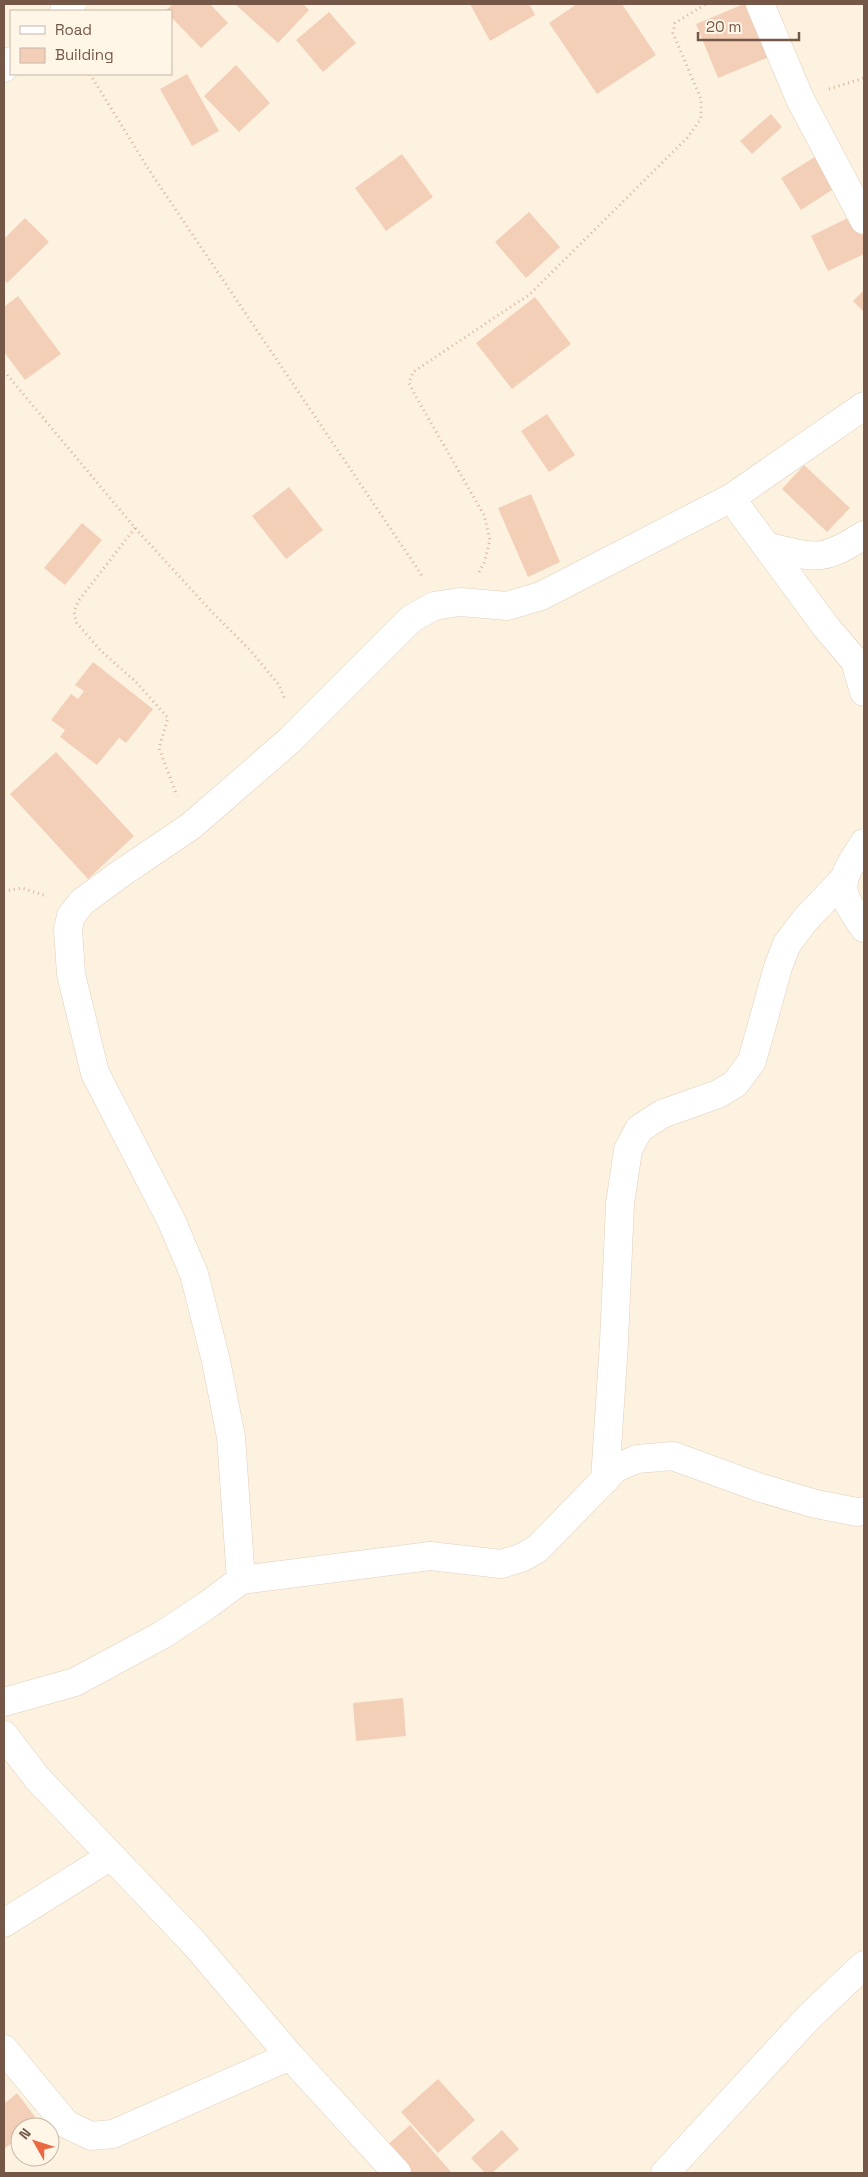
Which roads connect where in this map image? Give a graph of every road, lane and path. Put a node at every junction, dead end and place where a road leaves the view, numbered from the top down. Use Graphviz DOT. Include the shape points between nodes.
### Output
graph roads {
  1 [pos="706,4"];
  2 [pos="760,4"];
  3 [pos="91,75"];
  4 [pos="864,220"];
  5 [pos="4,371"];
  6 [pos="864,406"];
  7 [pos="731,498"];
  8 [pos="135,528"];
  9 [pos="864,535"];
  10 [pos="766,546"];
  11 [pos="447,604"];
  12 [pos="864,692"];
  13 [pos="290,740"];
  14 [pos="191,826"];
  15 [pos="864,843"];
  16 [pos="844,879"];
  17 [pos="4,891"];
  18 [pos="70,916"];
  19 [pos="864,928"];
  20 [pos="605,1480"];
  21 [pos="864,1511"];
  22 [pos="241,1580"];
  23 [pos="4,1702"];
  24 [pos="4,1735"];
  25 [pos="111,1856"];
  26 [pos="4,1923"];
  27 [pos="864,1965"];
  28 [pos="4,2049"];
  29 [pos="290,2056"];
  30 [pos="398,2173"];
  31 [pos="665,2173"];
  1 -- 11 [label="path" via="675,23 673,33 701,99 700,119 687,138 530,294 413,372 410,383 415,395 484,515 490,540 484,563"];
  2 -- 4 [label="street" via="800,99"];
  3 -- 11 [label="path" via="148,170 403,551"];
  5 -- 8 [label="path"];
  6 -- 7 [label="street"];
  7 -- 10 [label="street"];
  7 -- 11 [label="street" via="541,596 507,606"];
  8 -- 13 [label="path" via="279,685 289,709"];
  8 -- 14 [label="path" via="79,600 74,611 76,622 168,718 160,748 170,780"];
  9 -- 10 [label="street" via="839,551 821,557"];
  10 -- 12 [label="street" via="855,661"];
  11 -- 13 [label="street" via="411,619"];
  13 -- 14 [label="street"];
  14 -- 18 [label="street" via="89,896"];
  15 -- 16 [label="street"];
  16 -- 19 [label="street" via="843,892"];
  16 -- 20 [label="street" via="787,944 752,1060 735,1084 718,1094 662,1114 638,1129 628,1150 620,1204"];
  17 -- 18 [label="path" via="22,888 40,893 55,901"];
  18 -- 22 [label="street" via="71,974 96,1073 172,1222 196,1284 231,1437"];
  20 -- 21 [label="street" via="616,1468 637,1459 674,1456 816,1504"];
  20 -- 22 [label="street" via="537,1549 501,1564 430,1556"];
  22 -- 23 [label="street" via="162,1635 75,1682"];
  24 -- 25 [label="street" via="37,1778"];
  25 -- 26 [label="street"];
  25 -- 29 [label="street" via="194,1943"];
  27 -- 31 [label="street" via="809,2017"];
  28 -- 29 [label="street" via="66,2124 90,2136 113,2134"];
  29 -- 30 [label="street"];
}
